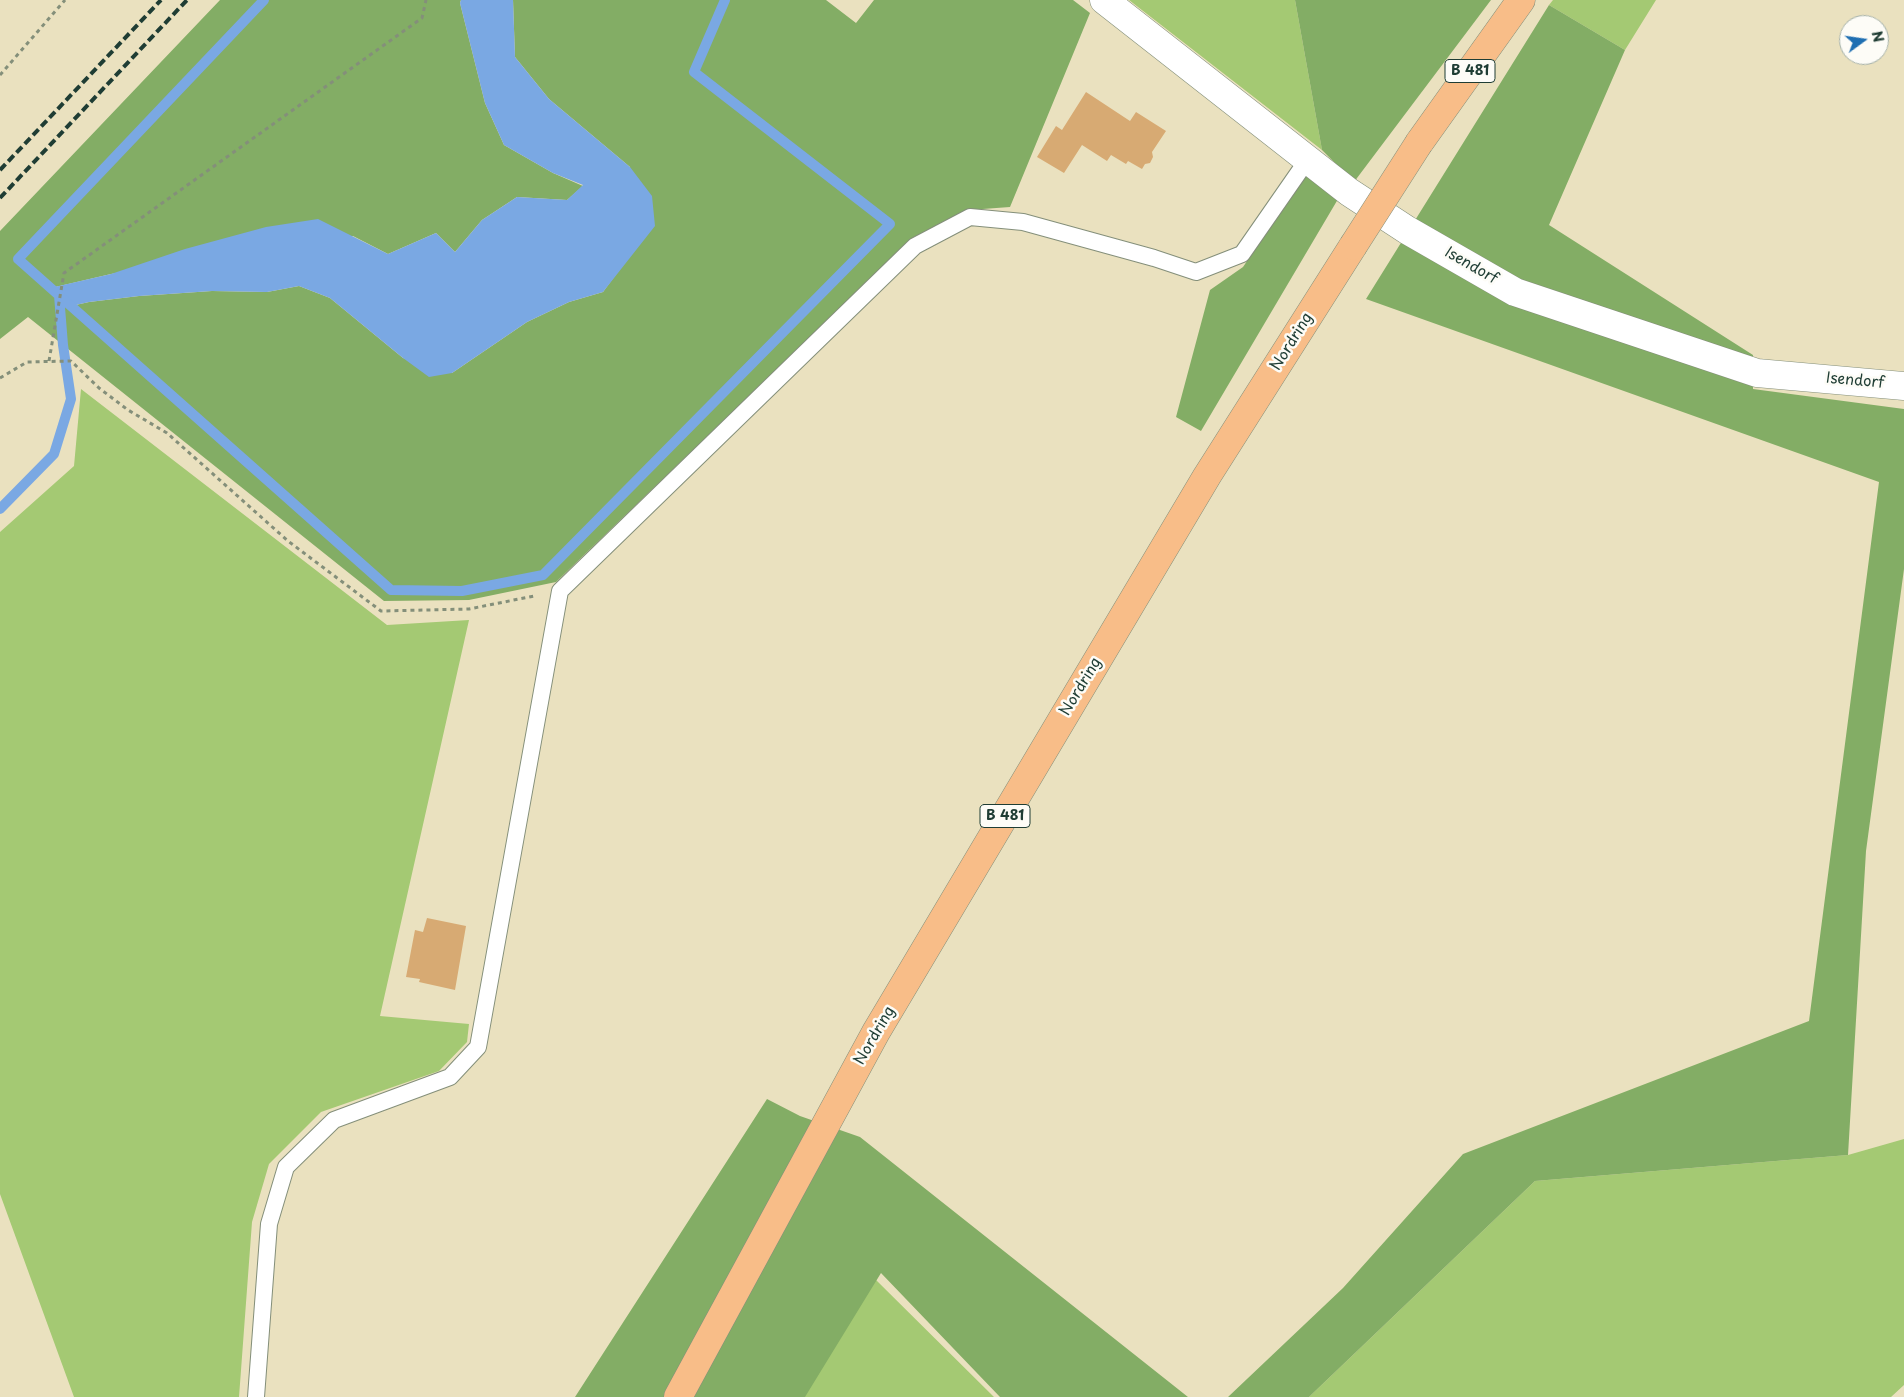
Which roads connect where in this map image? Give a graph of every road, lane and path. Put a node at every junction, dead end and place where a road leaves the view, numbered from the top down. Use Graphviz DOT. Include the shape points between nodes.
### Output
graph roads {
  1 [pos="65,0"];
  2 [pos="426,0"];
  3 [pos="1104,0"];
  4 [pos="1521,0"];
  5 [pos="0,75"];
  6 [pos="1308,159"];
  7 [pos="49,361"];
  8 [pos="0,378"];
  9 [pos="1904,386"];
  10 [pos="560,591"];
  11 [pos="256,1397"];
  12 [pos="678,1397"];
  1 -- 5 [label="path"];
  2 -- 7 [label="path" via="422,18 64,273"];
  3 -- 6 [label="street, Isendorf"];
  4 -- 12 [label="main road, Nordring / B 481, bridge" via="1420,143 1207,476 881,1024"];
  6 -- 9 [label="street, Isendorf" via="1349,192 1407,230 1515,292 1757,373"];
  6 -- 10 [label="lane" via="1242,254 1196,272 1023,222 970,217 915,246"];
  7 -- 8 [label="path" via="27,362"];
  7 -- 10 [label="path" via="71,361 99,388 167,434 288,541 381,611 470,609"];
  10 -- 11 [label="lane" via="478,1047 450,1077 334,1120 286,1167 269,1224"];
}
